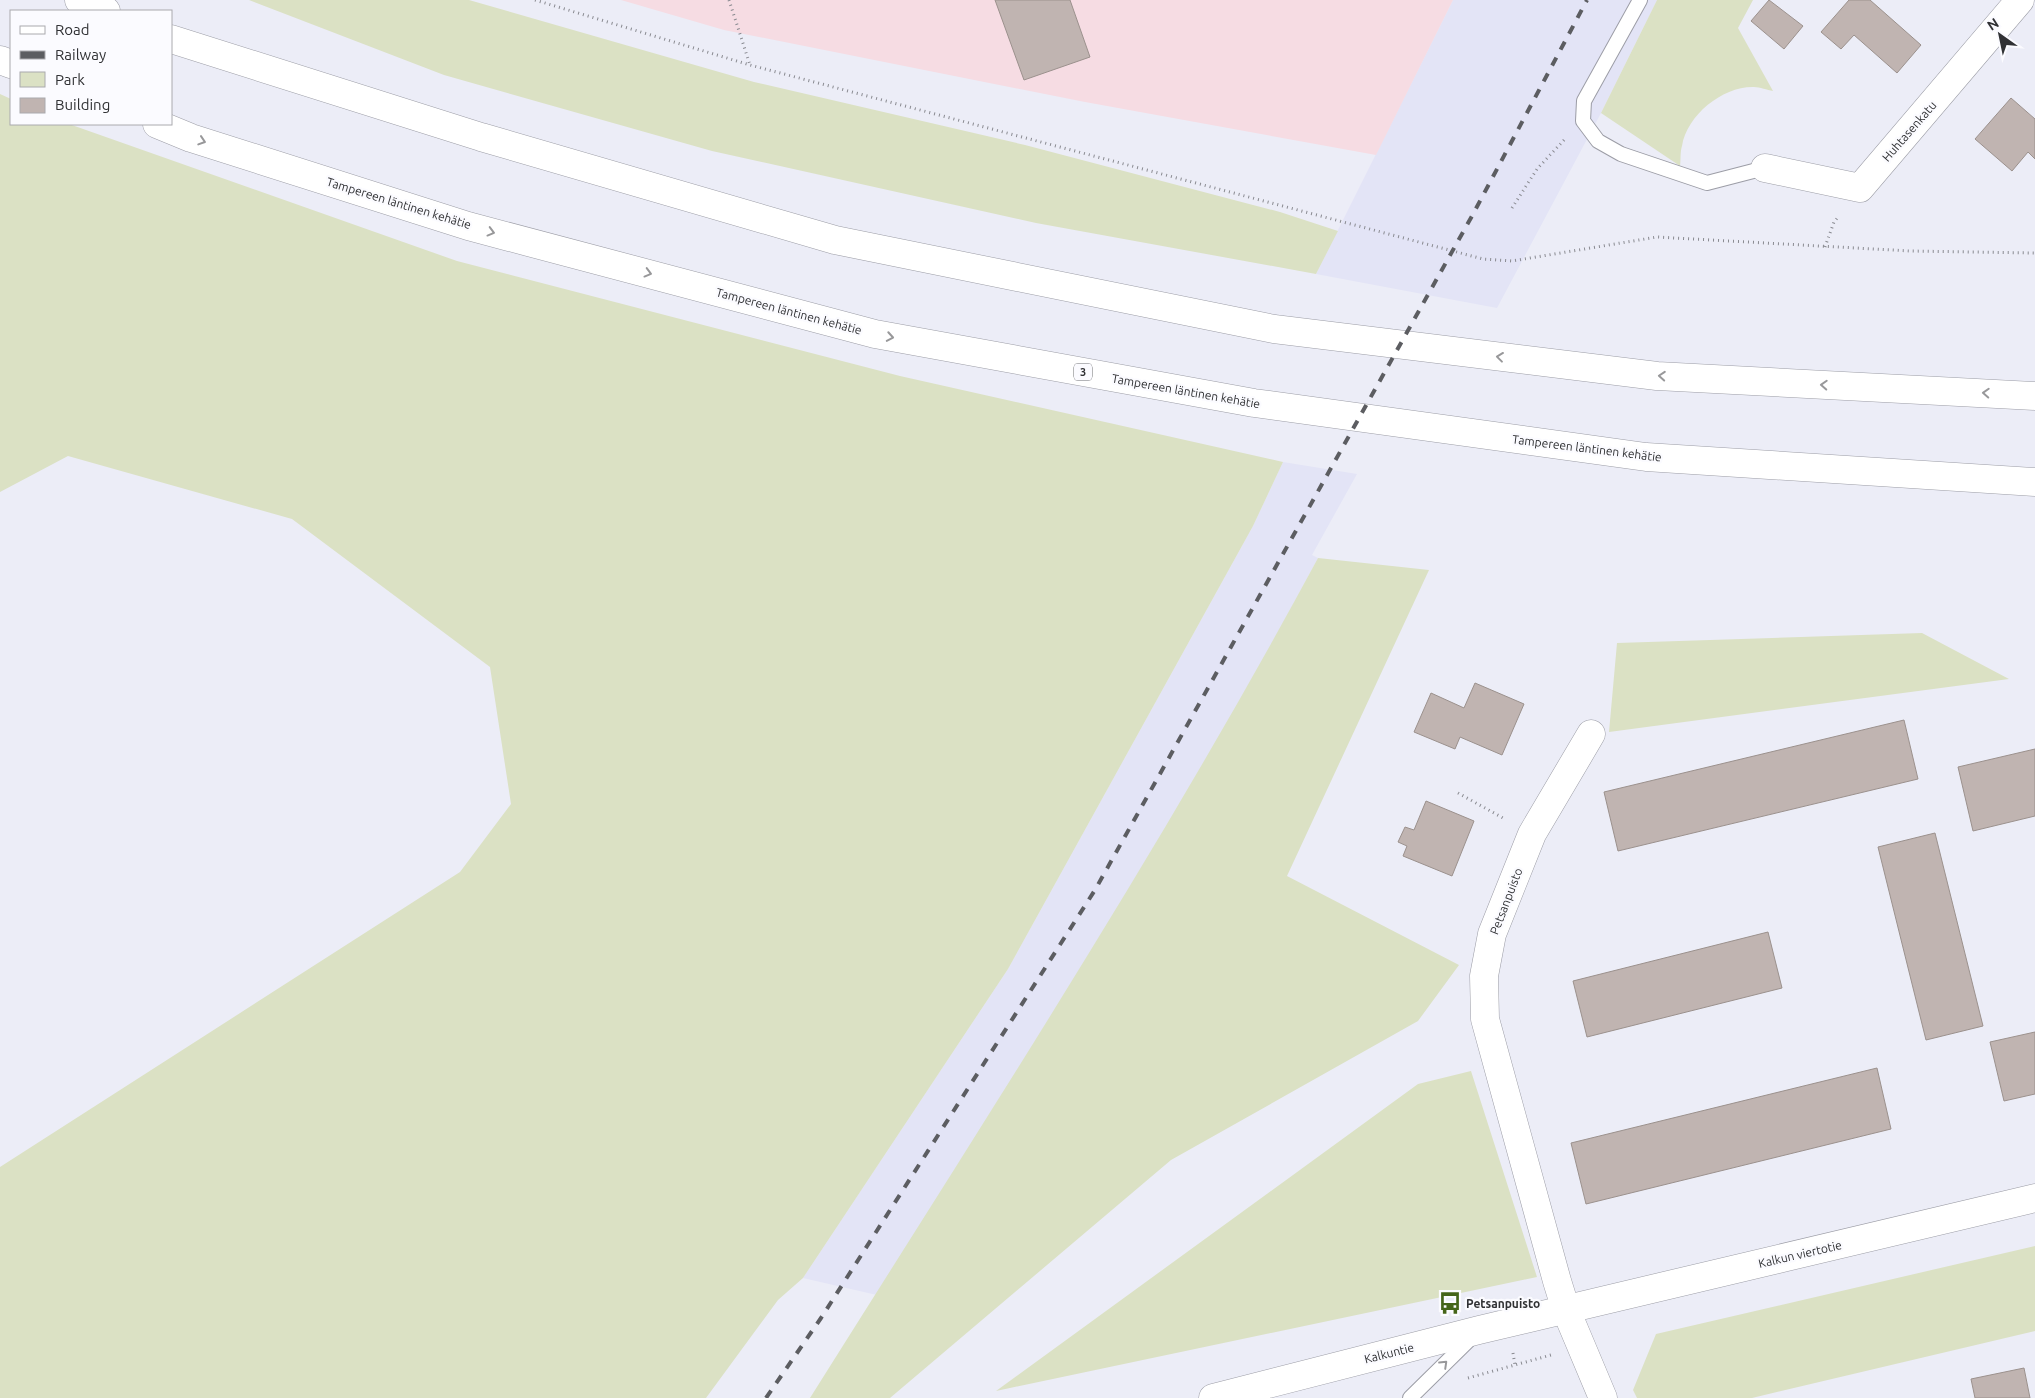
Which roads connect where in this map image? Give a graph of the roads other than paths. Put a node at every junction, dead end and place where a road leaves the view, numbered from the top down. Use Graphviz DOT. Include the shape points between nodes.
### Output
graph roads {
  1 [pos="79,0"];
  2 [pos="1640,0"];
  3 [pos="2020,0"];
  4 [pos="104,10"];
  5 [pos="172,38"];
  6 [pos="159,125"];
  7 [pos="1765,168"];
  8 [pos="2035,396"];
  9 [pos="2035,482"];
  10 [pos="1591,734"];
  11 [pos="2035,1198"];
  12 [pos="1566,1310"];
  13 [pos="1479,1330"];
  14 [pos="1213,1398"];
  15 [pos="1410,1398"];
  16 [pos="1602,1398"];
  1 -- 4 [label="main road"];
  2 -- 7 [label="lane" via="1584,101 1583,121 1598,141 1621,154 1707,183"];
  3 -- 7 [label="main road, Huhtasenkatu" via="1860,188"];
  8 -- 5 [label="main road, one-way" via="1657,376 1274,329 835,240 471,134"];
  6 -- 9 [label="main road, Tampereen läntinen kehätie / 3, one-way" via="191,138 468,226 885,336 1254,403 1646,457"];
  10 -- 12 [label="main road, Petsanpuisto" via="1532,834 1492,934 1484,976 1485,1019"];
  11 -- 12 [label="main road, Kalkun viertotie"];
  12 -- 13 [label="main road, Kalkuntie"];
  12 -- 16 [label="main road, Petsanpuisto"];
  13 -- 14 [label="main road, Kalkuntie"];
  15 -- 13 [label="lane, one-way"];
}
